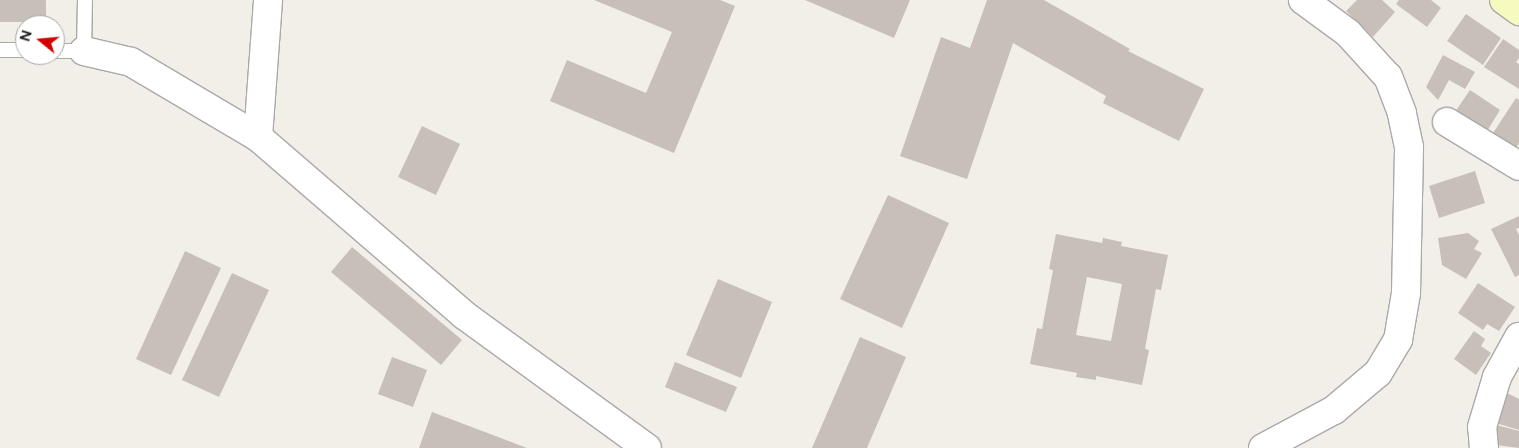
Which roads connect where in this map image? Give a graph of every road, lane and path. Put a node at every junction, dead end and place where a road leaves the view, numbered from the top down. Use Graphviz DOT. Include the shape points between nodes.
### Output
graph roads {
  1 [pos="85,0"];
  2 [pos="268,0"];
  3 [pos="1303,0"];
  4 [pos="1504,0"];
  5 [pos="1519,11"];
  6 [pos="0,50"];
  7 [pos="15,50"];
  8 [pos="65,51"];
  9 [pos="84,51"];
  10 [pos="1447,122"];
  11 [pos="258,137"];
  12 [pos="1519,166"];
  13 [pos="1519,337"];
  14 [pos="647,448"];
  15 [pos="1264,448"];
  16 [pos="1484,448"];
  1 -- 9 [label="lane"];
  2 -- 11 [label="street"];
  3 -- 15 [label="street" via="1348,33 1388,77 1402,114 1409,147 1406,293 1398,340 1378,372 1334,410"];
  4 -- 5 [label="main road"];
  6 -- 7 [label="lane"];
  8 -- 9 [label="lane"];
  9 -- 11 [label="street" via="132,62"];
  10 -- 12 [label="street"];
  11 -- 14 [label="street" via="464,315"];
  13 -- 16 [label="street" via="1494,386 1482,427"];
}
